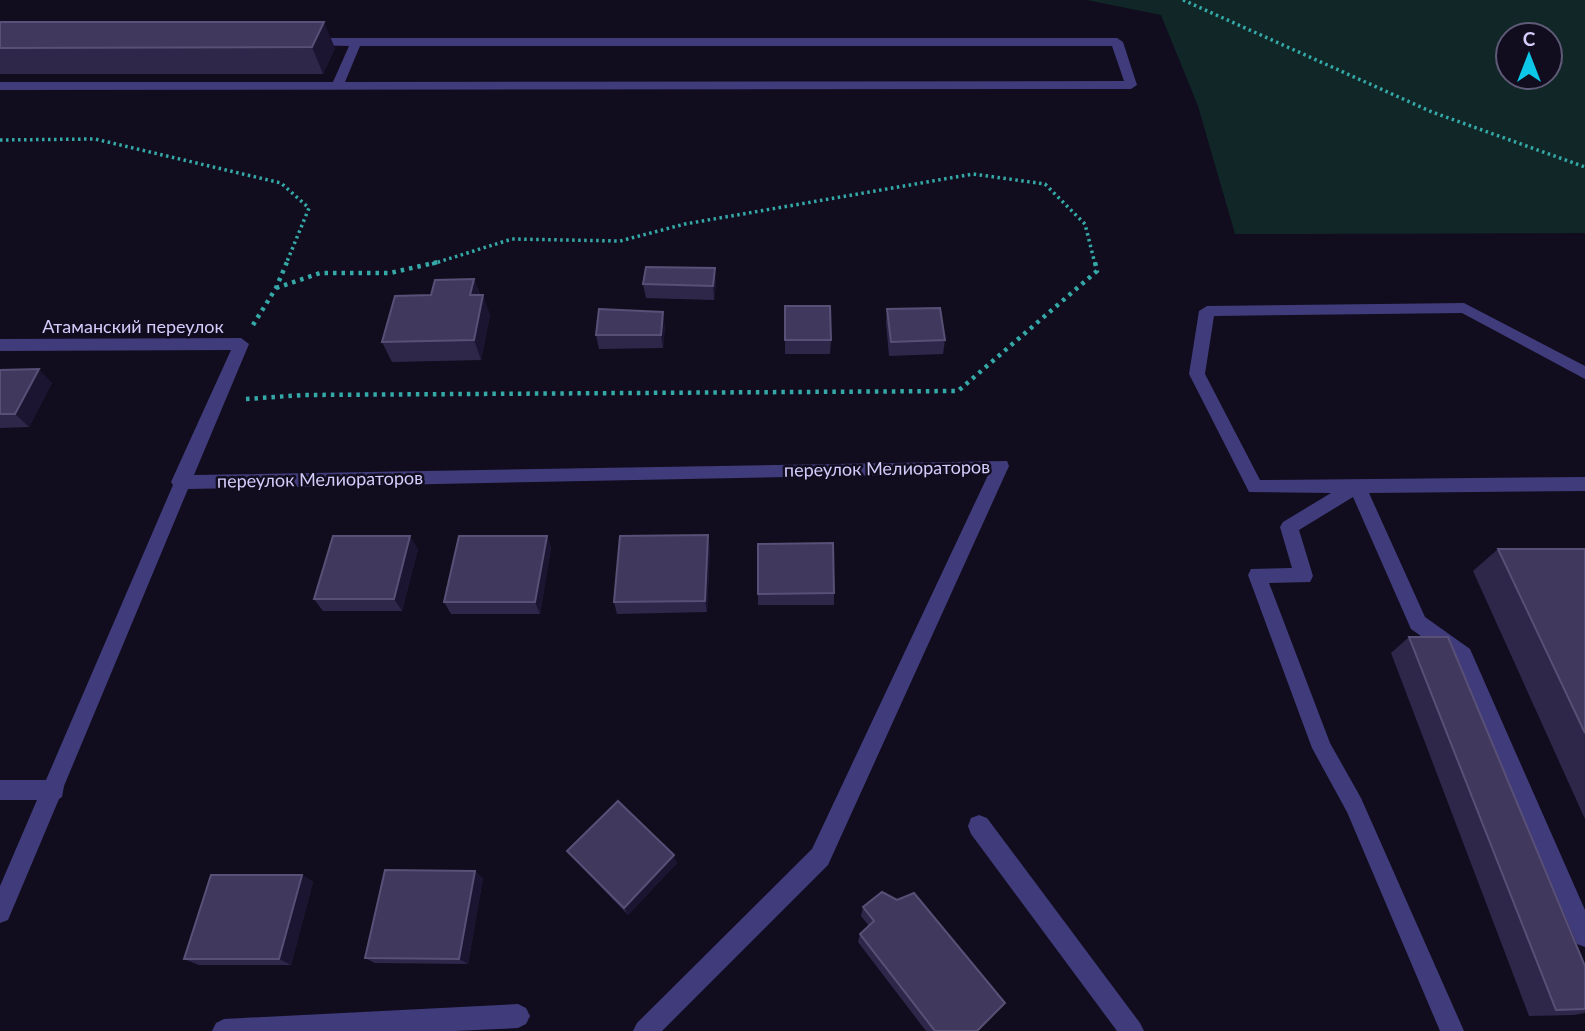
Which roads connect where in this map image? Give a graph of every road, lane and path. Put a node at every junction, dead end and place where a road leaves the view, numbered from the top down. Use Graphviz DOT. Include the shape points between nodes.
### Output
graph roads {
  1 [pos="1183,0"];
  2 [pos="288,42"];
  3 [pos="356,42"];
  4 [pos="0,86"];
  5 [pos="337,86"];
  6 [pos="0,141"];
  7 [pos="1585,167"];
  8 [pos="276,288"];
  9 [pos="241,344"];
  10 [pos="0,345"];
  11 [pos="1585,373"];
  12 [pos="215,402"];
  13 [pos="180,482"];
  14 [pos="1585,484"];
  15 [pos="1357,486"];
  16 [pos="0,790"];
  17 [pos="55,790"];
  18 [pos="979,827"];
  19 [pos="0,912"];
  20 [pos="1585,936"];
  21 [pos="518,1016"];
  22 [pos="224,1031"];
  23 [pos="645,1031"];
  24 [pos="1132,1031"];
  25 [pos="1451,1031"];
  1 -- 7 [label="path" via="1381,90 1530,151"];
  2 -- 3 [label="street"];
  3 -- 5 [label="street"];
  3 -- 5 [label="street" via="1117,41 1131,85"];
  4 -- 5 [label="street"];
  6 -- 8 [label="path" via="95,139 281,183 310,208"];
  8 -- 9 [label="path"];
  8 -- 12 [label="path" via="320,273 416,269 512,239 620,241 685,224 973,174 1045,184 1085,224 1097,271 958,391 303,395"];
  9 -- 10 [label="street, Атаманский переулок"];
  9 -- 12 [label="street, Атаманский переулок"];
  11 -- 15 [label="street" via="1464,308 1207,311 1197,374 1255,486"];
  12 -- 13 [label="street, Атаманский переулок"];
  13 -- 17 [label="street, Атаманский переулок"];
  13 -- 23 [label="street, переулок Мелиораторов" via="1000,466 820,858"];
  14 -- 15 [label="street"];
  15 -- 20 [label="street" via="1418,623 1463,655"];
  15 -- 25 [label="street" via="1290,527 1304,576 1257,575 1322,748 1354,805"];
  16 -- 17 [label="street"];
  17 -- 19 [label="street, Атаманский переулок"];
  18 -- 24 [label="street"];
  21 -- 22 [label="street"];
}
